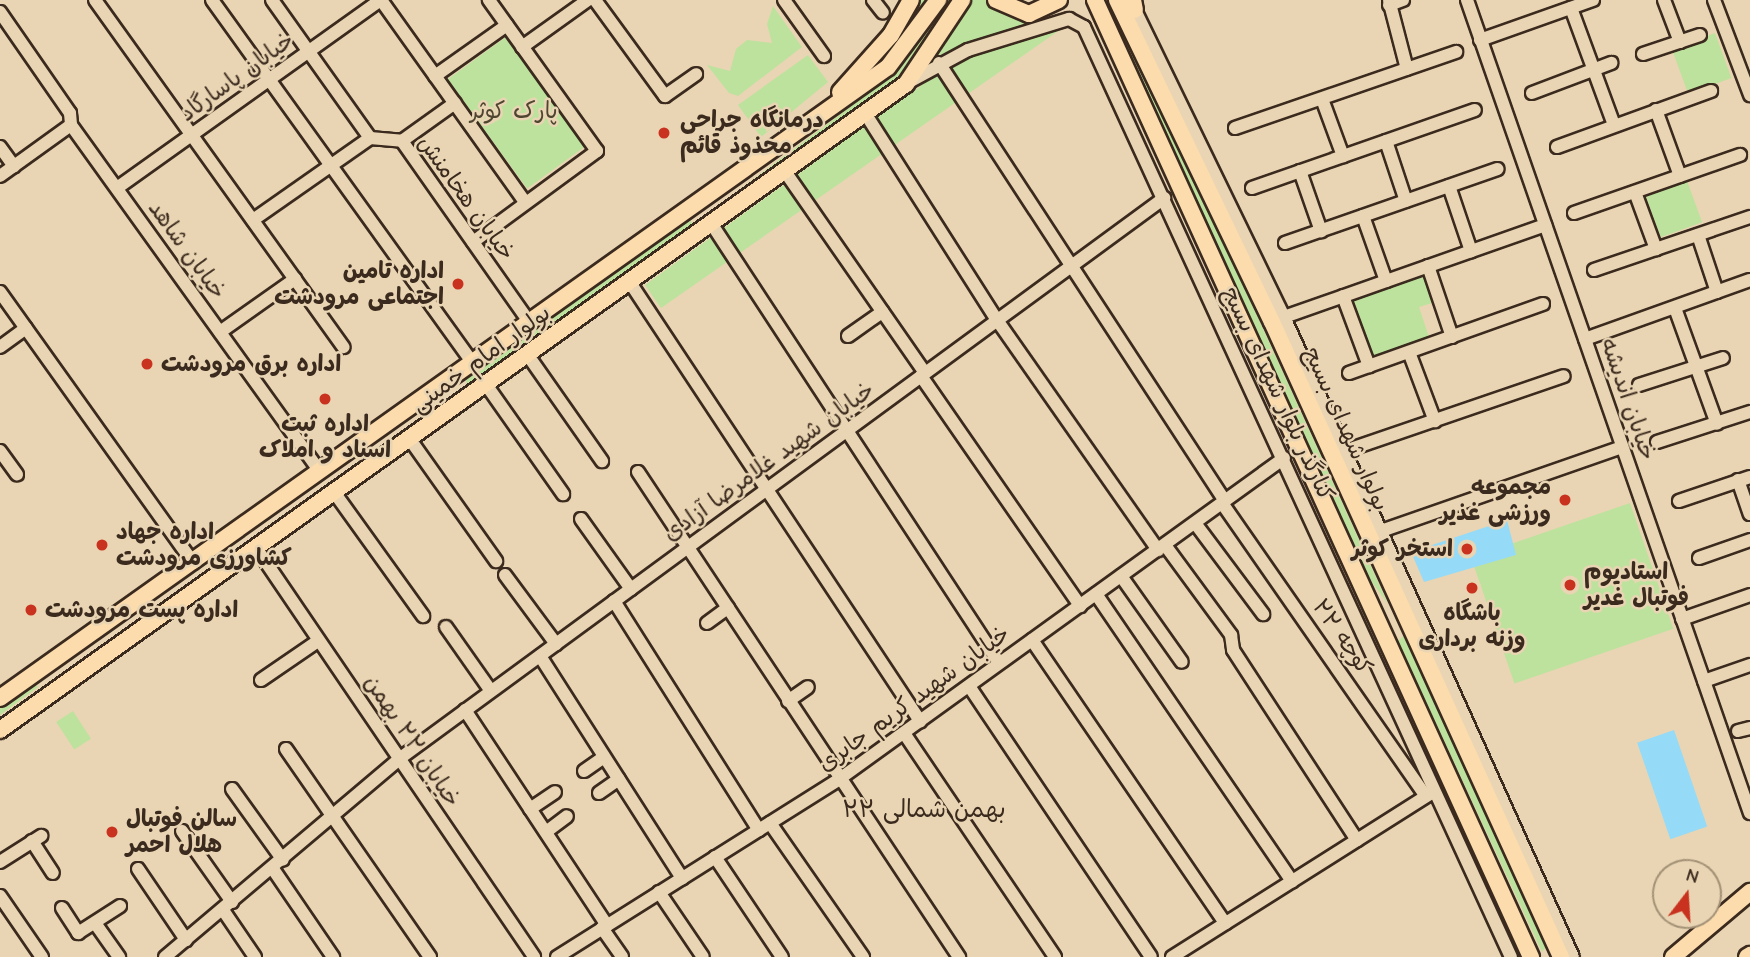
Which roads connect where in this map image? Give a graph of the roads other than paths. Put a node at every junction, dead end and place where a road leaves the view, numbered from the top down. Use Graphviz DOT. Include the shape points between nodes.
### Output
graph roads {
  1 [pos="95,0"];
  2 [pos="212,0"];
  3 [pos="272,0"];
  4 [pos="381,0"];
  5 [pos="489,0"];
  6 [pos="588,0"];
  7 [pos="595,0"];
  8 [pos="784,0"];
  9 [pos="873,0"];
  10 [pos="911,0"];
  11 [pos="938,0"];
  12 [pos="961,0"];
  13 [pos="996,0"];
  14 [pos="1059,0"];
  15 [pos="1095,0"];
  16 [pos="1117,0"];
  17 [pos="1403,0"];
  18 [pos="1466,0"];
  19 [pos="1593,0"];
  20 [pos="1664,0"];
  21 [pos="1714,0"];
  22 [pos="1389,3"];
  23 [pos="1134,5"];
  24 [pos="1571,8"];
  25 [pos="0,12"];
  26 [pos="883,13"];
  27 [pos="507,25"];
  28 [pos="1700,35"];
  29 [pos="1480,40"];
  30 [pos="1679,42"];
  31 [pos="522,47"];
  32 [pos="309,51"];
  33 [pos="1456,52"];
  34 [pos="1643,54"];
  35 [pos="824,56"];
  36 [pos="939,63"];
  37 [pos="1611,64"];
  38 [pos="1745,66"];
  39 [pos="1407,69"];
  40 [pos="1594,71"];
  41 [pos="696,74"];
  42 [pos="435,76"];
  43 [pos="269,80"];
  44 [pos="906,83"];
  45 [pos="1711,91"];
  46 [pos="1532,93"];
  47 [pos="1750,95"];
  48 [pos="1322,99"];
  49 [pos="455,103"];
  50 [pos="829,106"];
  51 [pos="1183,108"];
  52 [pos="1475,110"];
  53 [pos="1656,110"];
  54 [pos="865,113"];
  55 [pos="71,125"];
  56 [pos="1614,125"];
  57 [pos="1235,128"];
  58 [pos="1182,134"];
  59 [pos="192,135"];
  60 [pos="370,138"];
  61 [pos="402,141"];
  62 [pos="1386,141"];
  63 [pos="0,147"];
  64 [pos="1557,147"];
  65 [pos="1740,155"];
  66 [pos="1343,156"];
  67 [pos="14,166"];
  68 [pos="331,166"];
  69 [pos="1497,169"];
  70 [pos="784,170"];
  71 [pos="1300,171"];
  72 [pos="0,176"];
  73 [pos="1680,176"];
  74 [pos="1449,186"];
  75 [pos="117,188"];
  76 [pos="1252,188"];
  77 [pos="1635,192"];
  78 [pos="1164,198"];
  79 [pos="525,202"];
  80 [pos="694,202"];
  81 [pos="1401,202"];
  82 [pos="1574,213"];
  83 [pos="1363,216"];
  84 [pos="1750,217"];
  85 [pos="253,220"];
  86 [pos="711,223"];
  87 [pos="1545,225"];
  88 [pos="1321,230"];
  89 [pos="1698,235"];
  90 [pos="473,242"];
  91 [pos="1285,243"];
  92 [pos="1656,249"];
  93 [pos="1471,251"];
  94 [pos="1074,264"];
  95 [pos="1428,266"];
  96 [pos="1594,270"];
  97 [pos="295,279"];
  98 [pos="1750,280"];
  99 [pos="629,281"];
  100 [pos="1386,281"];
  101 [pos="0,292"];
  102 [pos="1717,292"];
  103 [pos="1343,296"];
  104 [pos="1543,304"];
  105 [pos="551,306"];
  106 [pos="1675,308"];
  107 [pos="882,312"];
  108 [pos="1284,317"];
  109 [pos="998,320"];
  110 [pos="529,322"];
  111 [pos="564,327"];
  112 [pos="26,328"];
  113 [pos="220,332"];
  114 [pos="848,336"];
  115 [pos="1452,337"];
  116 [pos="1585,339"];
  117 [pos="0,347"];
  118 [pos="343,347"];
  119 [pos="1409,352"];
  120 [pos="527,354"];
  121 [pos="1288,356"];
  122 [pos="1723,358"];
  123 [pos="472,362"];
  124 [pos="1369,366"];
  125 [pos="1696,367"];
  126 [pos="1349,373"];
  127 [pos="923,375"];
  128 [pos="1564,376"];
  129 [pos="1268,379"];
  130 [pos="446,381"];
  131 [pos="485,383"];
  132 [pos="1314,384"];
  133 [pos="1639,385"];
  134 [pos="460,401"];
  135 [pos="1260,406"];
  136 [pos="1745,414"];
  137 [pos="1435,421"];
  138 [pos="1717,424"];
  139 [pos="849,429"];
  140 [pos="409,438"];
  141 [pos="1657,442"];
  142 [pos="1622,447"];
  143 [pos="0,451"];
  144 [pos="1345,451"];
  145 [pos="1284,458"];
  146 [pos="602,461"];
  147 [pos="320,471"];
  148 [pos="638,472"];
  149 [pos="17,474"];
  150 [pos="1744,478"];
  151 [pos="770,487"];
  152 [pos="334,492"];
  153 [pos="563,494"];
  154 [pos="1679,500"];
  155 [pos="1224,502"];
  156 [pos="1750,514"];
  157 [pos="581,519"];
  158 [pos="1313,519"];
  159 [pos="1195,523"];
  160 [pos="1381,531"];
  161 [pos="1750,540"];
  162 [pos="1343,544"];
  163 [pos="688,547"];
  164 [pos="1161,547"];
  165 [pos="257,549"];
  166 [pos="1699,558"];
  167 [pos="496,561"];
  168 [pos="192,564"];
  169 [pos="505,575"];
  170 [pos="1121,576"];
  171 [pos="631,589"];
  172 [pos="1096,594"];
  173 [pos="1750,595"];
  174 [pos="614,601"];
  175 [pos="1080,606"];
  176 [pos="728,608"];
  177 [pos="1263,614"];
  178 [pos="422,616"];
  179 [pos="1682,619"];
  180 [pos="1408,620"];
  181 [pos="707,623"];
  182 [pos="446,627"];
  183 [pos="1383,631"];
  184 [pos="1032,640"];
  185 [pos="318,641"];
  186 [pos="556,644"];
  187 [pos="540,656"];
  188 [pos="1182,662"];
  189 [pos="999,663"];
  190 [pos="1750,665"];
  191 [pos="42,668"];
  192 [pos="261,680"];
  193 [pos="1704,681"];
  194 [pos="969,686"];
  195 [pos="808,687"];
  196 [pos="1408,687"];
  197 [pos="59,688"];
  198 [pos="491,691"];
  199 [pos="0,698"];
  200 [pos="789,701"];
  201 [pos="465,710"];
  202 [pos="1404,718"];
  203 [pos="920,722"];
  204 [pos="0,730"];
  205 [pos="904,733"];
  206 [pos="286,749"];
  207 [pos="604,757"];
  208 [pos="399,759"];
  209 [pos="584,771"];
  210 [pos="619,779"];
  211 [pos="838,779"];
  212 [pos="232,789"];
  213 [pos="555,792"];
  214 [pos="599,793"];
  215 [pos="1431,793"];
  216 [pos="1747,794"];
  217 [pos="530,809"];
  218 [pos="1750,813"];
  219 [pos="567,816"];
  220 [pos="336,817"];
  221 [pos="764,826"];
  222 [pos="182,831"];
  223 [pos="546,832"];
  224 [pos="1518,835"];
  225 [pos="1357,840"];
  226 [pos="1465,854"];
  227 [pos="715,858"];
  228 [pos="283,860"];
  229 [pos="0,862"];
  230 [pos="1518,862"];
  231 [pos="138,869"];
  232 [pos="273,869"];
  233 [pos="52,873"];
  234 [pos="682,878"];
  235 [pos="1493,879"];
  236 [pos="1292,881"];
  237 [pos="659,892"];
  238 [pos="1750,892"];
  239 [pos="0,896"];
  240 [pos="120,906"];
  241 [pos="228,906"];
  242 [pos="62,908"];
  243 [pos="95,923"];
  244 [pos="1225,923"];
  245 [pos="605,927"];
  246 [pos="186,940"];
  247 [pos="1675,956"];
  248 [pos="43,957"];
  249 [pos="119,957"];
  250 [pos="166,957"];
  251 [pos="255,957"];
  252 [pos="333,957"];
  253 [pos="430,957"];
  254 [pos="534,957"];
  255 [pos="557,957"];
  256 [pos="622,957"];
  257 [pos="703,957"];
  258 [pos="782,957"];
  259 [pos="863,957"];
  260 [pos="959,957"];
  261 [pos="1055,957"];
  262 [pos="1151,957"];
  263 [pos="1172,957"];
  264 [pos="1511,957"];
  265 [pos="1531,957"];
  266 [pos="1562,957"];
  267 [pos="1573,957"];
  1 -- 59 [label="street"];
  2 -- 43 [label="street"];
  3 -- 32 [label="street"];
  4 -- 32 [label="street, خیابان پاسارگاد"];
  4 -- 42 [label="street"];
  5 -- 27 [label="street"];
  6 -- 31 [label="street"];
  7 -- 41 [label="street" via="666,96"];
  8 -- 35 [label="street"];
  9 -- 26 [label="street"];
  10 -- 50 [label="main road" via="891,35"];
  11 -- 50 [label="main road, بولوار امام خمینی" via="888,67"];
  12 -- 44 [label="main road, بولوار امام خمینی"];
  13 -- 14 [label="main road" via="1029,15"];
  15 -- 129 [label="main road"];
  16 -- 58 [label="main road, بولوار شهدای بسیج"];
  17 -- 22 [label="street"];
  18 -- 29 [label="street, خیابان اندیشه"];
  19 -- 24 [label="street"];
  20 -- 30 [label="street"];
  21 -- 38 [label="street"];
  22 -- 39 [label="street"];
  23 -- 51 [label="street, کنارگذر بلوار شهدای بسیج"];
  24 -- 29 [label="street"];
  24 -- 40 [label="street"];
  25 -- 55 [label="street, خیابان شاهد" via="70,113"];
  27 -- 31 [label="street"];
  27 -- 42 [label="street"];
  28 -- 30 [label="street"];
  29 -- 87 [label="street, خیابان اندیشه"];
  30 -- 34 [label="street"];
  31 -- 79 [label="street" via="597,151"];
  32 -- 43 [label="street, خیابان پاسارگاد"];
  32 -- 60 [label="street"];
  33 -- 39 [label="street"];
  36 -- 44 [label="street, کنارگذر بلوار شهدای بسیج"];
  36 -- 78 [label="street, کنارگذر بلوار شهدای بسیج" via="1077,19"];
  36 -- 94 [label="street, کوچه ۲۲"];
  37 -- 40 [label="street"];
  38 -- 47 [label="street"];
  39 -- 48 [label="street"];
  40 -- 46 [label="street"];
  40 -- 56 [label="street"];
  42 -- 49 [label="street"];
  43 -- 59 [label="street, خیابان پاسارگاد"];
  43 -- 68 [label="street"];
  44 -- 54 [label="main road, بولوار امام خمینی"];
  45 -- 53 [label="street"];
  48 -- 57 [label="street"];
  48 -- 66 [label="street"];
  49 -- 61 [label="street"];
  49 -- 79 [label="street"];
  50 -- 80 [label="main road, بولوار امام خمینی"];
  51 -- 58 [label="street"];
  51 -- 108 [label="street, کنارگذر بلوار شهدای بسیج"];
  52 -- 62 [label="street"];
  53 -- 56 [label="street"];
  53 -- 73 [label="street"];
  54 -- 70 [label="main road, بولوار امام خمینی"];
  54 -- 109 [label="street"];
  55 -- 67 [label="street"];
  55 -- 75 [label="street, خیابان شاهد"];
  56 -- 64 [label="street"];
  58 -- 121 [label="main road, بولوار شهدای بسیج"];
  59 -- 75 [label="street, خیابان پاسارگاد"];
  59 -- 85 [label="street"];
  60 -- 61 [label="street, خیابان هخامنش"];
  60 -- 68 [label="street"];
  61 -- 90 [label="street, خیابان هخامنش"];
  62 -- 66 [label="street"];
  62 -- 81 [label="street"];
  63 -- 67 [label="street"];
  65 -- 73 [label="street"];
  66 -- 71 [label="street"];
  67 -- 72 [label="street"];
  68 -- 85 [label="street"];
  68 -- 123 [label="street"];
  69 -- 74 [label="street"];
  70 -- 86 [label="main road, بولوار امام خمینی"];
  70 -- 107 [label="street"];
  71 -- 76 [label="street"];
  71 -- 88 [label="street"];
  73 -- 77 [label="street"];
  74 -- 81 [label="street"];
  74 -- 93 [label="street"];
  75 -- 113 [label="street, خیابان شاهد"];
  77 -- 82 [label="street"];
  77 -- 92 [label="street"];
  78 -- 94 [label="street, خیابان شهید غلامرضا آزادی"];
  78 -- 135 [label="street, کنارگذر بلوار شهدای بسیج"];
  79 -- 90 [label="street"];
  80 -- 86 [label="main road"];
  80 -- 105 [label="main road, بولوار امام خمینی"];
  81 -- 83 [label="street"];
  83 -- 88 [label="street"];
  83 -- 100 [label="street"];
  84 -- 89 [label="street"];
  85 -- 97 [label="street"];
  86 -- 99 [label="main road, بولوار امام خمینی"];
  86 -- 139 [label="street"];
  87 -- 93 [label="street"];
  87 -- 116 [label="street, خیابان اندیشه"];
  88 -- 91 [label="street"];
  89 -- 92 [label="street"];
  89 -- 102 [label="street"];
  90 -- 110 [label="street, خیابان هخامنش"];
  92 -- 96 [label="street"];
  93 -- 95 [label="street"];
  94 -- 109 [label="street, خیابان شهید غلامرضا آزادی"];
  94 -- 155 [label="street, کوچه ۲۲"];
  95 -- 100 [label="street"];
  95 -- 115 [label="street"];
  97 -- 113 [label="street"];
  97 -- 118 [label="street"];
  98 -- 102 [label="street"];
  99 -- 111 [label="main road, بولوار امام خمینی"];
  99 -- 151 [label="street"];
  100 -- 103 [label="street"];
  101 -- 112 [label="street"];
  102 -- 106 [label="street"];
  103 -- 108 [label="street"];
  103 -- 124 [label="street"];
  104 -- 115 [label="street"];
  105 -- 110 [label="main road, بولوار امام خمینی"];
  105 -- 111 [label="main road" via="552,320"];
  106 -- 116 [label="street"];
  106 -- 125 [label="street"];
  107 -- 114 [label="street"];
  107 -- 127 [label="street"];
  108 -- 132 [label="street, کنارگذر بلوار شهدای بسیج"];
  109 -- 127 [label="street, خیابان شهید غلامرضا آزادی"];
  109 -- 164 [label="street"];
  110 -- 123 [label="main road, بولوار امام خمینی"];
  111 -- 120 [label="main road, بولوار امام خمینی"];
  112 -- 117 [label="street"];
  112 -- 168 [label="street"];
  113 -- 147 [label="street, خیابان شاهد"];
  115 -- 119 [label="street"];
  116 -- 142 [label="street, خیابان اندیشه"];
  119 -- 124 [label="street"];
  119 -- 137 [label="street"];
  120 -- 131 [label="main road, بولوار امام خمینی"];
  120 -- 146 [label="street"];
  121 -- 132 [label="street"];
  121 -- 180 [label="main road, بولوار شهدای بسیج"];
  122 -- 125 [label="street"];
  123 -- 130 [label="main road, بولوار امام خمینی"];
  124 -- 126 [label="street"];
  125 -- 133 [label="street"];
  125 -- 138 [label="street"];
  127 -- 139 [label="street, خیابان شهید غلامرضا آزادی"];
  127 -- 175 [label="street"];
  128 -- 137 [label="street"];
  129 -- 135 [label="street"];
  129 -- 162 [label="main road"];
  130 -- 134 [label="main road"];
  130 -- 147 [label="main road, بولوار امام خمینی"];
  131 -- 134 [label="main road, بولوار امام خمینی"];
  131 -- 153 [label="street"];
  132 -- 144 [label="street, کنارگذر بلوار شهدای بسیج"];
  134 -- 140 [label="main road, بولوار امام خمینی"];
  135 -- 145 [label="street, کنارگذر بلوار شهدای بسیج"];
  136 -- 138 [label="street"];
  137 -- 144 [label="street"];
  138 -- 141 [label="street"];
  139 -- 151 [label="street, خیابان شهید غلامرضا آزادی"];
  139 -- 189 [label="street"];
  140 -- 152 [label="main road, بولوار امام خمینی"];
  140 -- 167 [label="street"];
  142 -- 160 [label="street"];
  142 -- 179 [label="street, خیابان اندیشه"];
  143 -- 149 [label="street"];
  144 -- 160 [label="street, کنارگذر بلوار شهدای بسیج"];
  145 -- 155 [label="street, خیابان شهید کریم جابری"];
  145 -- 158 [label="street, کنارگذر بلوار شهدای بسیج"];
  147 -- 168 [label="main road, بولوار امام خمینی"];
  148 -- 163 [label="street"];
  150 -- 154 [label="street"];
  150 -- 156 [label="street"];
  151 -- 163 [label="street, خیابان شهید غلامرضا آزادی"];
  151 -- 203 [label="street"];
  152 -- 165 [label="main road, بولوار امام خمینی"];
  152 -- 178 [label="street"];
  155 -- 159 [label="street, خیابان شهید کریم جابری"];
  155 -- 215 [label="street, کوچه ۲۲"];
  157 -- 171 [label="street"];
  158 -- 162 [label="street"];
  158 -- 202 [label="street, کنارگذر بلوار شهدای بسیج"];
  159 -- 164 [label="street, خیابان شهید کریم جابری"];
  159 -- 177 [label="street"];
  160 -- 224 [label="street, کنارگذر بلوار شهدای بسیج"];
  161 -- 166 [label="street"];
  162 -- 183 [label="main road"];
  163 -- 171 [label="street, خیابان شهید غلامرضا آزادی"];
  163 -- 176 [label="street"];
  164 -- 170 [label="street, خیابان شهید کریم جابری"];
  164 -- 225 [label="street" via="1231,635 1233,650"];
  165 -- 185 [label="street, خیابان ۲۲ بهمن"];
  165 -- 197 [label="main road, بولوار امام خمینی"];
  168 -- 191 [label="main road, بولوار امام خمینی"];
  169 -- 186 [label="street"];
  170 -- 172 [label="street, خیابان شهید کریم جابری"];
  170 -- 188 [label="street"];
  171 -- 174 [label="street, خیابان شهید غلامرضا آزادی"];
  172 -- 175 [label="street, خیابان شهید کریم جابری"];
  172 -- 236 [label="street"];
  173 -- 179 [label="street"];
  174 -- 186 [label="street, خیابان شهید غلامرضا آزادی"];
  174 -- 221 [label="street"];
  175 -- 184 [label="street, خیابان شهید کریم جابری"];
  176 -- 181 [label="street"];
  176 -- 200 [label="street"];
  179 -- 193 [label="street, خیابان اندیشه"];
  180 -- 183 [label="main road"];
  180 -- 230 [label="main road, بولوار شهدای بسیج"];
  182 -- 198 [label="street"];
  183 -- 196 [label="main road"];
  184 -- 189 [label="street, خیابان شهید کریم جابری"];
  184 -- 244 [label="street"];
  185 -- 192 [label="street"];
  185 -- 208 [label="street, خیابان ۲۲ بهمن"];
  186 -- 187 [label="street, خیابان شهید غلامرضا آزادی"];
  187 -- 198 [label="street, خیابان شهید غلامرضا آزادی"];
  187 -- 207 [label="street"];
  189 -- 194 [label="street, خیابان شهید کریم جابری"];
  190 -- 193 [label="street"];
  191 -- 197 [label="main road"];
  191 -- 199 [label="main road, بولوار امام خمینی"];
  193 -- 216 [label="street, خیابان اندیشه"];
  194 -- 203 [label="street, خیابان شهید کریم جابری"];
  194 -- 262 [label="street"];
  195 -- 200 [label="street"];
  196 -- 202 [label="street"];
  196 -- 235 [label="main road"];
  197 -- 204 [label="main road, بولوار امام خمینی"];
  198 -- 201 [label="street, خیابان شهید غلامرضا آزادی"];
  200 -- 211 [label="street"];
  201 -- 208 [label="street, خیابان شهید غلامرضا آزادی"];
  201 -- 217 [label="street"];
  202 -- 215 [label="street, کنارگذر بلوار شهدای بسیج"];
  203 -- 205 [label="street, خیابان شهید کریم جابری"];
  205 -- 211 [label="street, خیابان شهید کریم جابری"];
  205 -- 261 [label="street"];
  206 -- 220 [label="street"];
  207 -- 209 [label="street"];
  207 -- 210 [label="street"];
  208 -- 220 [label="street, خیابان شهید غلامرضا آزادی"];
  208 -- 254 [label="street, خیابان ۲۲ بهمن"];
  210 -- 214 [label="street"];
  210 -- 234 [label="street"];
  211 -- 221 [label="street, خیابان شهید کریم جابری"];
  211 -- 260 [label="street"];
  212 -- 228 [label="street"];
  213 -- 217 [label="street"];
  215 -- 225 [label="street"];
  215 -- 226 [label="street, کنارگذر بلوار شهدای بسیج"];
  216 -- 218 [label="street, خیابان اندیشه"];
  217 -- 223 [label="street"];
  219 -- 223 [label="street"];
  220 -- 228 [label="street, خیابان شهید غلامرضا آزادی"];
  220 -- 253 [label="street"];
  221 -- 227 [label="street, خیابان شهید کریم جابری"];
  221 -- 259 [label="street"];
  222 -- 241 [label="street"];
  223 -- 245 [label="street"];
  224 -- 230 [label="street"];
  224 -- 267 [label="street, کنارگذر بلوار شهدای بسیج"];
  225 -- 236 [label="street"];
  226 -- 235 [label="street"];
  226 -- 264 [label="street, کنارگذر بلوار شهدای بسیج"];
  227 -- 234 [label="street, خیابان شهید کریم جابری"];
  227 -- 258 [label="street"];
  228 -- 232 [label="street, خیابان شهید غلامرضا آزادی"];
  229 -- 233 [label="street" via="37,839"];
  230 -- 266 [label="main road, بولوار شهدای بسیج"];
  231 -- 246 [label="street"];
  232 -- 241 [label="street, خیابان شهید غلامرضا آزادی"];
  232 -- 252 [label="street"];
  234 -- 237 [label="street, خیابان شهید کریم جابری"];
  235 -- 265 [label="main road"];
  236 -- 244 [label="street"];
  237 -- 245 [label="street, خیابان شهید کریم جابری"];
  237 -- 257 [label="street"];
  238 -- 247 [label="main road"];
  239 -- 248 [label="street"];
  240 -- 243 [label="street"];
  241 -- 246 [label="street, خیابان شهید غلامرضا آزادی"];
  241 -- 251 [label="street"];
  242 -- 243 [label="street" via="78,933"];
  243 -- 249 [label="street"];
  244 -- 263 [label="street"];
  245 -- 255 [label="street, خیابان شهید کریم جابری"];
  245 -- 256 [label="street"];
  246 -- 250 [label="street, خیابان شهید غلامرضا آزادی"];
}
